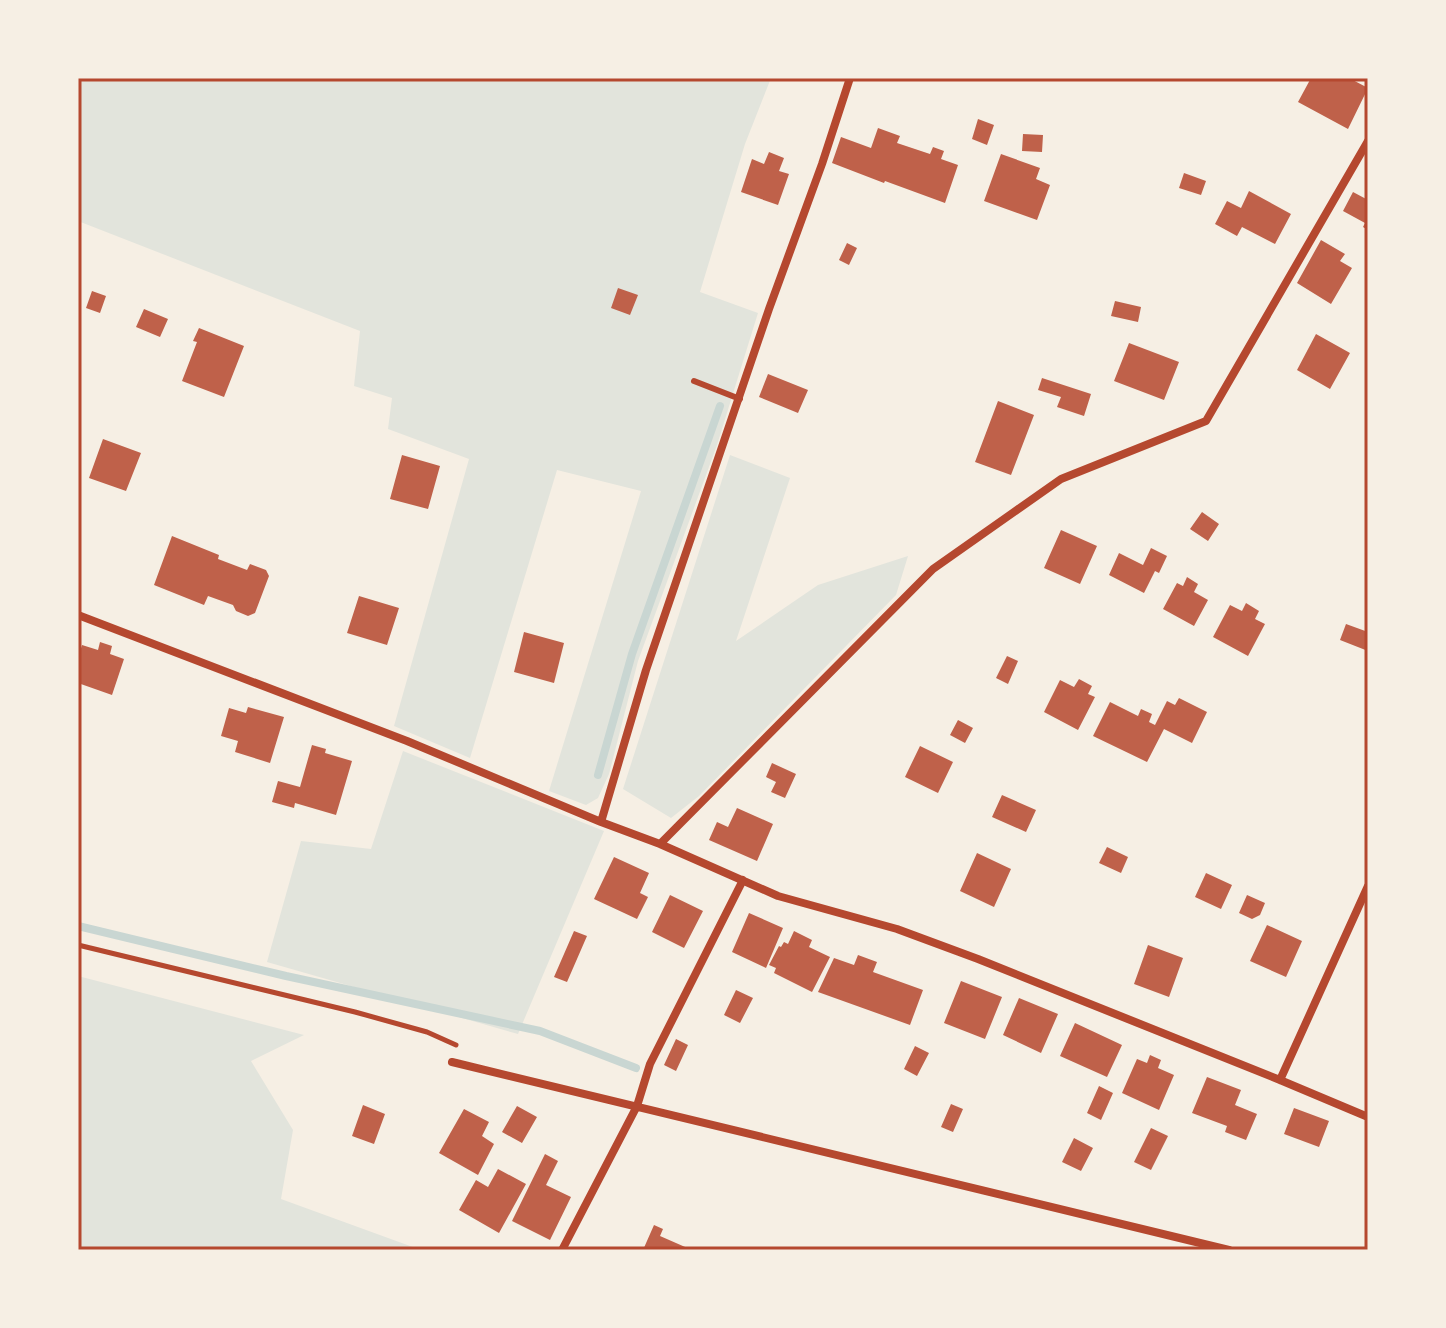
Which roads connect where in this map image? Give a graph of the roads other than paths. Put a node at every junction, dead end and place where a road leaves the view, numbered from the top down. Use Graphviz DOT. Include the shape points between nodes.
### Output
graph roads {
  1 [pos="850,78"];
  2 [pos="1368,141"];
  3 [pos="694,381"];
  4 [pos="740,399"];
  5 [pos="78,615"];
  6 [pos="601,822"];
  7 [pos="660,844"];
  8 [pos="743,880"];
  9 [pos="1368,886"];
  10 [pos="452,1062"];
  11 [pos="1280,1080"];
  12 [pos="637,1106"];
  13 [pos="1368,1117"];
  14 [pos="562,1250"];
  15 [pos="1229,1250"];
  1 -- 4 [label="street"];
  2 -- 7 [label="street" via="1206,421 1061,479 933,569"];
  3 -- 4 [label="lane"];
  4 -- 6 [label="street" via="646,670"];
  5 -- 6 [label="street"];
  6 -- 7 [label="street"];
  7 -- 8 [label="street"];
  8 -- 11 [label="street" via="778,896 951,949"];
  8 -- 12 [label="street" via="650,1064"];
  9 -- 11 [label="street"];
  10 -- 12 [label="street"];
  11 -- 13 [label="street"];
  12 -- 14 [label="street"];
  12 -- 15 [label="street"];
}
